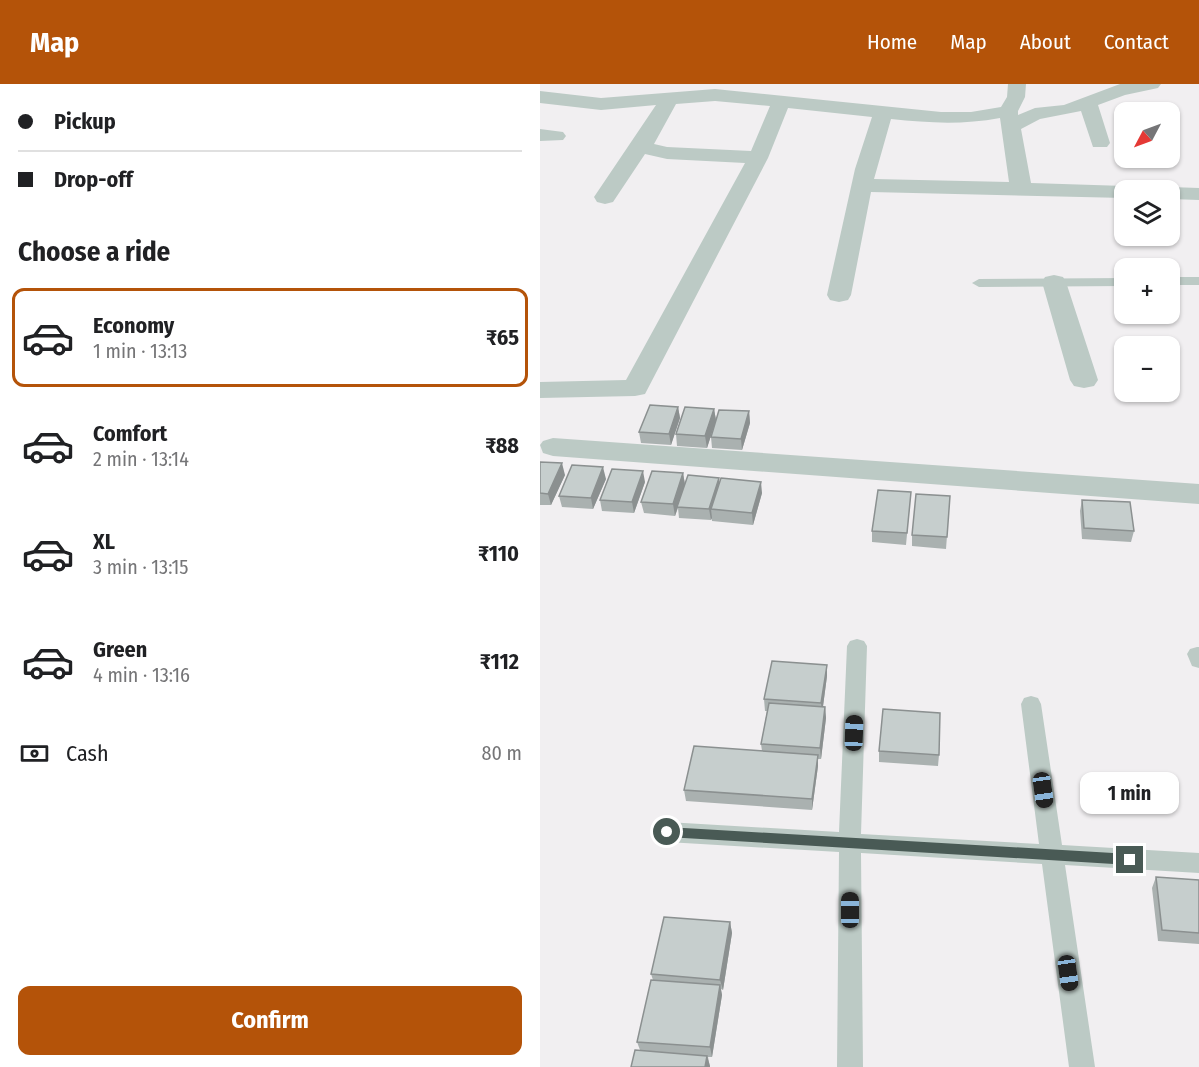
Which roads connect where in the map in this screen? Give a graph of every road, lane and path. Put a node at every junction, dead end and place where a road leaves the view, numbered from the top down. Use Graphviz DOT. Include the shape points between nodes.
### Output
graph roads {
  1 [pos="623,84"];
  2 [pos="826,84"];
  3 [pos="1017,84"];
  4 [pos="1152,84"];
  5 [pos="540,97"];
  6 [pos="670,98"];
  7 [pos="1088,102"];
  8 [pos="781,103"];
  9 [pos="609,104"];
  10 [pos="817,108"];
  11 [pos="883,114"];
  12 [pos="1009,119"];
  13 [pos="646,137"];
  14 [pos="1100,143"];
  15 [pos="758,158"];
  16 [pos="862,185"];
  17 [pos="1021,189"];
  18 [pos="1114,192"];
  19 [pos="1180,193"];
  20 [pos="1199,194"];
  21 [pos="605,197"];
  22 [pos="1180,281"];
  23 [pos="1199,281"];
  24 [pos="1054,282"];
  25 [pos="1114,282"];
  26 [pos="979,283"];
  27 [pos="839,295"];
  28 [pos="1084,380"];
  29 [pos="540,390"];
  30 [pos="553,447"];
  31 [pos="1199,494"];
  32 [pos="857,646"];
  33 [pos="1031,704"];
  34 [pos="667,832"];
  35 [pos="850,842"];
  36 [pos="1051,855"];
  37 [pos="1199,863"];
  38 [pos="850,1067"];
  39 [pos="1082,1067"];
  1 -- 9 [label="street"];
  2 -- 10 [label="street"];
  3 -- 12 [label="street"];
  4 -- 7 [label="street" via="1125,97"];
  5 -- 9 [label="street"];
  6 -- 8 [label="street" via="715,95"];
  6 -- 9 [label="street"];
  6 -- 13 [label="street"];
  7 -- 12 [label="street" via="1067,110"];
  7 -- 14 [label="street"];
  8 -- 10 [label="street"];
  8 -- 15 [label="street"];
  10 -- 11 [label="street"];
  11 -- 12 [label="street"];
  11 -- 16 [label="street"];
  12 -- 17 [label="street"];
  13 -- 15 [label="street" via="646,148 654,151"];
  13 -- 21 [label="street"];
  15 -- 29 [label="street" via="635,388"];
  16 -- 17 [label="street"];
  16 -- 27 [label="street"];
  17 -- 18 [label="street"];
  19 -- 20 [label="street"];
  22 -- 23 [label="lane"];
  24 -- 25 [label="lane"];
  24 -- 26 [label="lane"];
  24 -- 28 [label="street"];
  30 -- 31 [label="street"];
  32 -- 35 [label="lane"];
  33 -- 36 [label="lane"];
  34 -- 35 [label="lane"];
  35 -- 36 [label="lane"];
  35 -- 38 [label="lane"];
  36 -- 37 [label="lane"];
  36 -- 39 [label="lane"];
}
